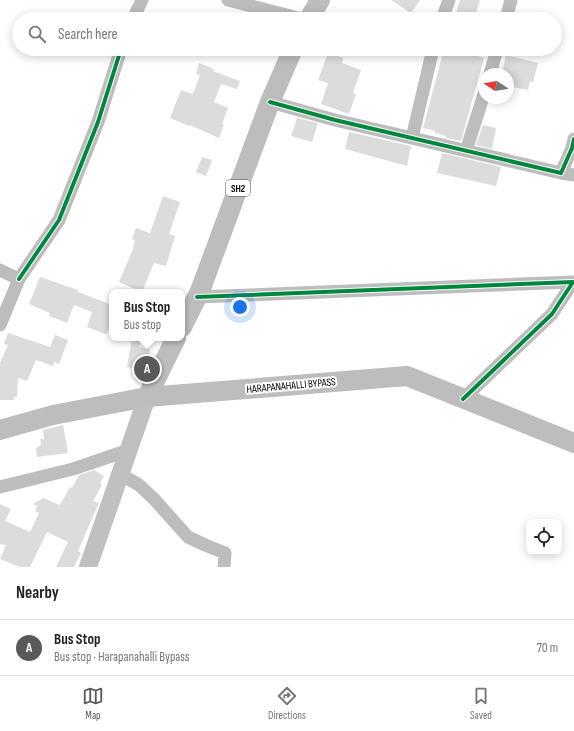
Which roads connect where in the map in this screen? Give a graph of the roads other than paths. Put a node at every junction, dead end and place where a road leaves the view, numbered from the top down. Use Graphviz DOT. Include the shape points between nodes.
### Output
graph roads {
  1 [pos="142,0"];
  2 [pos="228,0"];
  3 [pos="320,0"];
  4 [pos="449,0"];
  5 [pos="511,0"];
  6 [pos="136,12"];
  7 [pos="275,12"];
  8 [pos="313,12"];
  9 [pos="445,12"];
  10 [pos="508,12"];
  11 [pos="119,56"];
  12 [pos="290,56"];
  13 [pos="431,56"];
  14 [pos="495,56"];
  15 [pos="492,68"];
  16 [pos="270,102"];
  17 [pos="481,104"];
  18 [pos="412,138"];
  19 [pos="574,139"];
  20 [pos="466,151"];
  21 [pos="561,173"];
  22 [pos="574,175"];
  23 [pos="0,270"];
  24 [pos="19,278"];
  25 [pos="574,281"];
  26 [pos="196,297"];
  27 [pos="185,320"];
  28 [pos="0,325"];
  29 [pos="175,341"];
  30 [pos="148,397"];
  31 [pos="463,399"];
  32 [pos="0,430"];
  33 [pos="574,443"];
  34 [pos="129,450"];
  35 [pos="120,474"];
  36 [pos="0,486"];
  37 [pos="88,567"];
  38 [pos="224,567"];
  1 -- 6 [label="street"];
  2 -- 7 [label="street"];
  3 -- 8 [label="main road"];
  4 -- 9 [label="street"];
  5 -- 10 [label="street"];
  11 -- 24 [label="street" via="98,122 58,220"];
  12 -- 16 [label="main road, SH2"];
  13 -- 18 [label="street"];
  14 -- 15 [label="street"];
  16 -- 18 [label="street"];
  16 -- 26 [label="main road, SH2"];
  17 -- 20 [label="street"];
  18 -- 20 [label="street"];
  19 -- 21 [label="street"];
  20 -- 21 [label="street"];
  21 -- 22 [label="street"];
  23 -- 24 [label="street"];
  24 -- 28 [label="street"];
  25 -- 26 [label="street"];
  25 -- 31 [label="street" via="552,314"];
  26 -- 27 [label="main road, SH2"];
  29 -- 30 [label="main road"];
  30 -- 31 [label="main road, HARAPANAHALLI BYPASS" via="407,376"];
  30 -- 32 [label="main road, HARAPANAHALLI BYPASS" via="53,415"];
  30 -- 34 [label="main road"];
  31 -- 33 [label="main road, HARAPANAHALLI BYPASS"];
  34 -- 35 [label="main road"];
  34 -- 36 [label="street" via="73,469"];
  35 -- 37 [label="main road"];
  35 -- 38 [label="street" via="139,485 188,537 225,553"];
}
